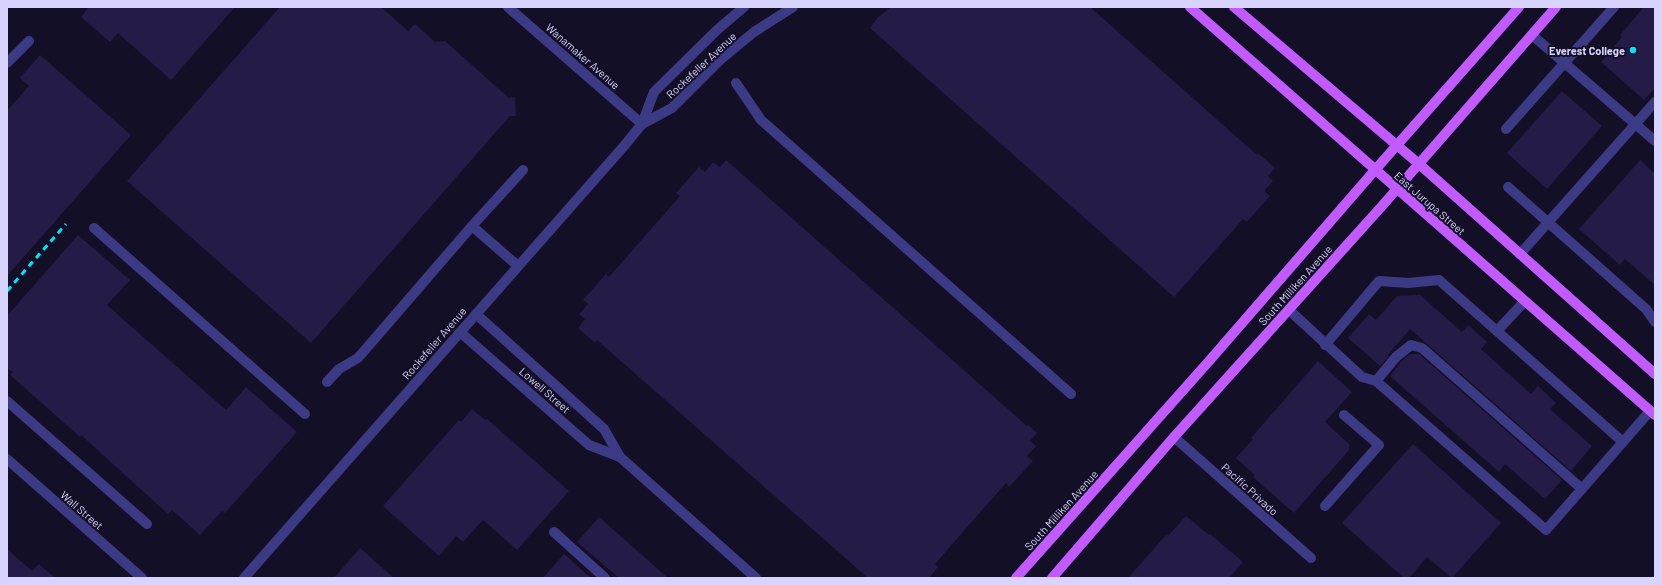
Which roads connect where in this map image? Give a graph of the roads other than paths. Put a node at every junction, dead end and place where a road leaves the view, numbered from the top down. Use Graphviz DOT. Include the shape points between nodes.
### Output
graph roads {
  1 [pos="508,7"];
  2 [pos="744,7"];
  3 [pos="793,7"];
  4 [pos="1190,7"];
  5 [pos="1234,7"];
  6 [pos="1519,7"];
  7 [pos="1556,7"];
  8 [pos="1614,7"];
  9 [pos="1532,35"];
  10 [pos="29,42"];
  11 [pos="7,63"];
  12 [pos="1565,63"];
  13 [pos="736,83"];
  14 [pos="1655,102"];
  15 [pos="642,124"];
  16 [pos="1636,124"];
  17 [pos="1506,129"];
  18 [pos="1655,141"];
  19 [pos="1396,145"];
  20 [pos="1419,164"];
  21 [pos="522,170"];
  22 [pos="1375,170"];
  23 [pos="1508,186"];
  24 [pos="1397,190"];
  25 [pos="1549,222"];
  26 [pos="472,226"];
  27 [pos="94,228"];
  28 [pos="1520,254"];
  29 [pos="518,266"];
  30 [pos="1524,302"];
  31 [pos="1289,310"];
  32 [pos="476,314"];
  33 [pos="1655,322"];
  34 [pos="1497,331"];
  35 [pos="460,332"];
  36 [pos="1325,345"];
  37 [pos="1655,374"];
  38 [pos="1376,381"];
  39 [pos="327,382"];
  40 [pos="1071,394"];
  41 [pos="7,401"];
  42 [pos="1653,413"];
  43 [pos="305,414"];
  44 [pos="1344,415"];
  45 [pos="1174,437"];
  46 [pos="1623,442"];
  47 [pos="620,457"];
  48 [pos="7,459"];
  49 [pos="1582,489"];
  50 [pos="1325,506"];
  51 [pos="147,524"];
  52 [pos="554,532"];
  53 [pos="1311,558"];
  54 [pos="142,578"];
  55 [pos="244,578"];
  56 [pos="605,578"];
  57 [pos="756,578"];
  58 [pos="1016,578"];
  59 [pos="1052,578"];
  1 -- 15 [label="street, Wanamaker Avenue"];
  2 -- 15 [label="street, Rockefeller Avenue" via="711,35 654,92"];
  3 -- 15 [label="street, Rockefeller Avenue" via="754,32 720,60 672,108"];
  4 -- 22 [label="main road, East Jurupa Street"];
  5 -- 19 [label="main road, East Jurupa Street"];
  6 -- 19 [label="main road, South Milliken Avenue"];
  7 -- 9 [label="main road, South Milliken Avenue"];
  8 -- 12 [label="street"];
  9 -- 12 [label="street"];
  9 -- 20 [label="main road, South Milliken Avenue"];
  10 -- 11 [label="street"];
  12 -- 16 [label="street"];
  12 -- 17 [label="street"];
  13 -- 40 [label="street" via="761,120"];
  14 -- 16 [label="street"];
  15 -- 29 [label="street, Rockefeller Avenue"];
  16 -- 18 [label="street"];
  16 -- 25 [label="street"];
  19 -- 20 [label="main road, East Jurupa Street"];
  19 -- 22 [label="main road, South Milliken Avenue"];
  20 -- 24 [label="main road, South Milliken Avenue"];
  20 -- 28 [label="main road, East Jurupa Street"];
  21 -- 26 [label="street"];
  22 -- 24 [label="main road, East Jurupa Street"];
  22 -- 58 [label="main road, South Milliken Avenue"];
  23 -- 25 [label="street"];
  24 -- 30 [label="main road, East Jurupa Street"];
  24 -- 31 [label="main road, South Milliken Avenue"];
  25 -- 28 [label="street"];
  25 -- 33 [label="street" via="1646,308"];
  26 -- 29 [label="street"];
  26 -- 39 [label="street" via="358,358 339,369"];
  27 -- 43 [label="street"];
  28 -- 37 [label="main road, East Jurupa Street"];
  29 -- 32 [label="street, Rockefeller Avenue"];
  30 -- 34 [label="street"];
  30 -- 42 [label="main road, East Jurupa Street"];
  31 -- 36 [label="street"];
  31 -- 45 [label="main road, South Milliken Avenue"];
  32 -- 35 [label="street, Rockefeller Avenue"];
  32 -- 47 [label="street, Lowell Street" via="604,428"];
  34 -- 36 [label="street" via="1438,280 1379,282"];
  34 -- 46 [label="street"];
  35 -- 47 [label="street, Lowell Street" via="589,445"];
  35 -- 55 [label="street, Rockefeller Avenue"];
  36 -- 38 [label="street" via="1362,377"];
  38 -- 49 [label="street" via="1396,357 1411,345 1422,348"];
  38 -- 49 [label="street" via="1546,530"];
  41 -- 51 [label="street"];
  42 -- 46 [label="street"];
  44 -- 50 [label="street" via="1379,445"];
  45 -- 53 [label="street, Pacific Privado"];
  45 -- 59 [label="main road, South Milliken Avenue"];
  46 -- 49 [label="street"];
  47 -- 57 [label="street, Lowell Street"];
  48 -- 54 [label="street, Wall Street"];
  52 -- 56 [label="street"];
}
